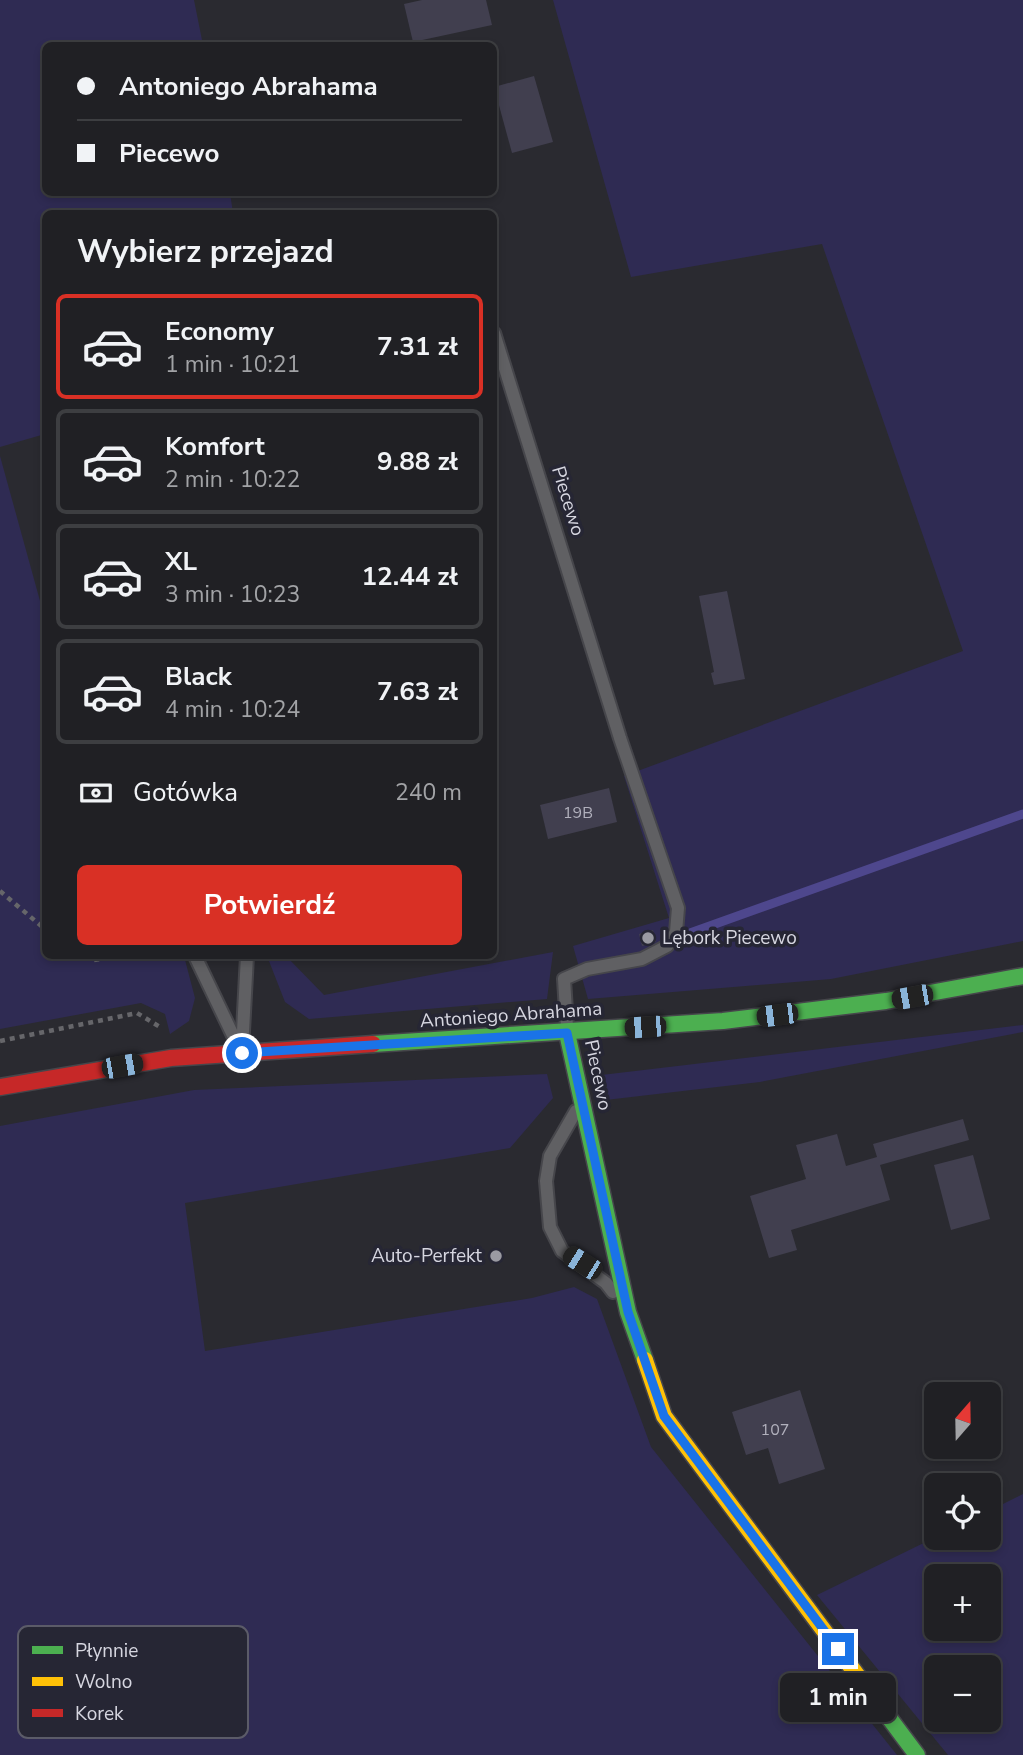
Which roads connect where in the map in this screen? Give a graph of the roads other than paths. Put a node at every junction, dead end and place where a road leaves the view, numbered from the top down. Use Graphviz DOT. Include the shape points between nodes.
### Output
graph roads {
  1 [pos="497,343"];
  2 [pos="196,959"];
  3 [pos="247,959"];
  4 [pos="1023,976"];
  5 [pos="567,1033"];
  6 [pos="242,1053"];
  7 [pos="0,1087"];
  8 [pos="582,1101"];
  9 [pos="628,1312"];
  10 [pos="917,1755"];
  1 -- 5 [label="lane, Piecewo" via="678,908 676,932 667,946 642,959 587,969 564,979"];
  2 -- 6 [label="lane"];
  3 -- 6 [label="lane"];
  4 -- 5 [label="main road, Antoniego Abrahama" via="886,1002"];
  5 -- 6 [label="main road, Antoniego Abrahama"];
  5 -- 8 [label="main road, Piecewo"];
  6 -- 7 [label="main road, Antoniego Abrahama" via="172,1058"];
  8 -- 9 [label="main road, Piecewo"];
  8 -- 9 [label="lane" via="550,1156 546,1181 550,1227 562,1251 607,1283"];
  9 -- 10 [label="main road, Piecewo" via="664,1416"];
}
